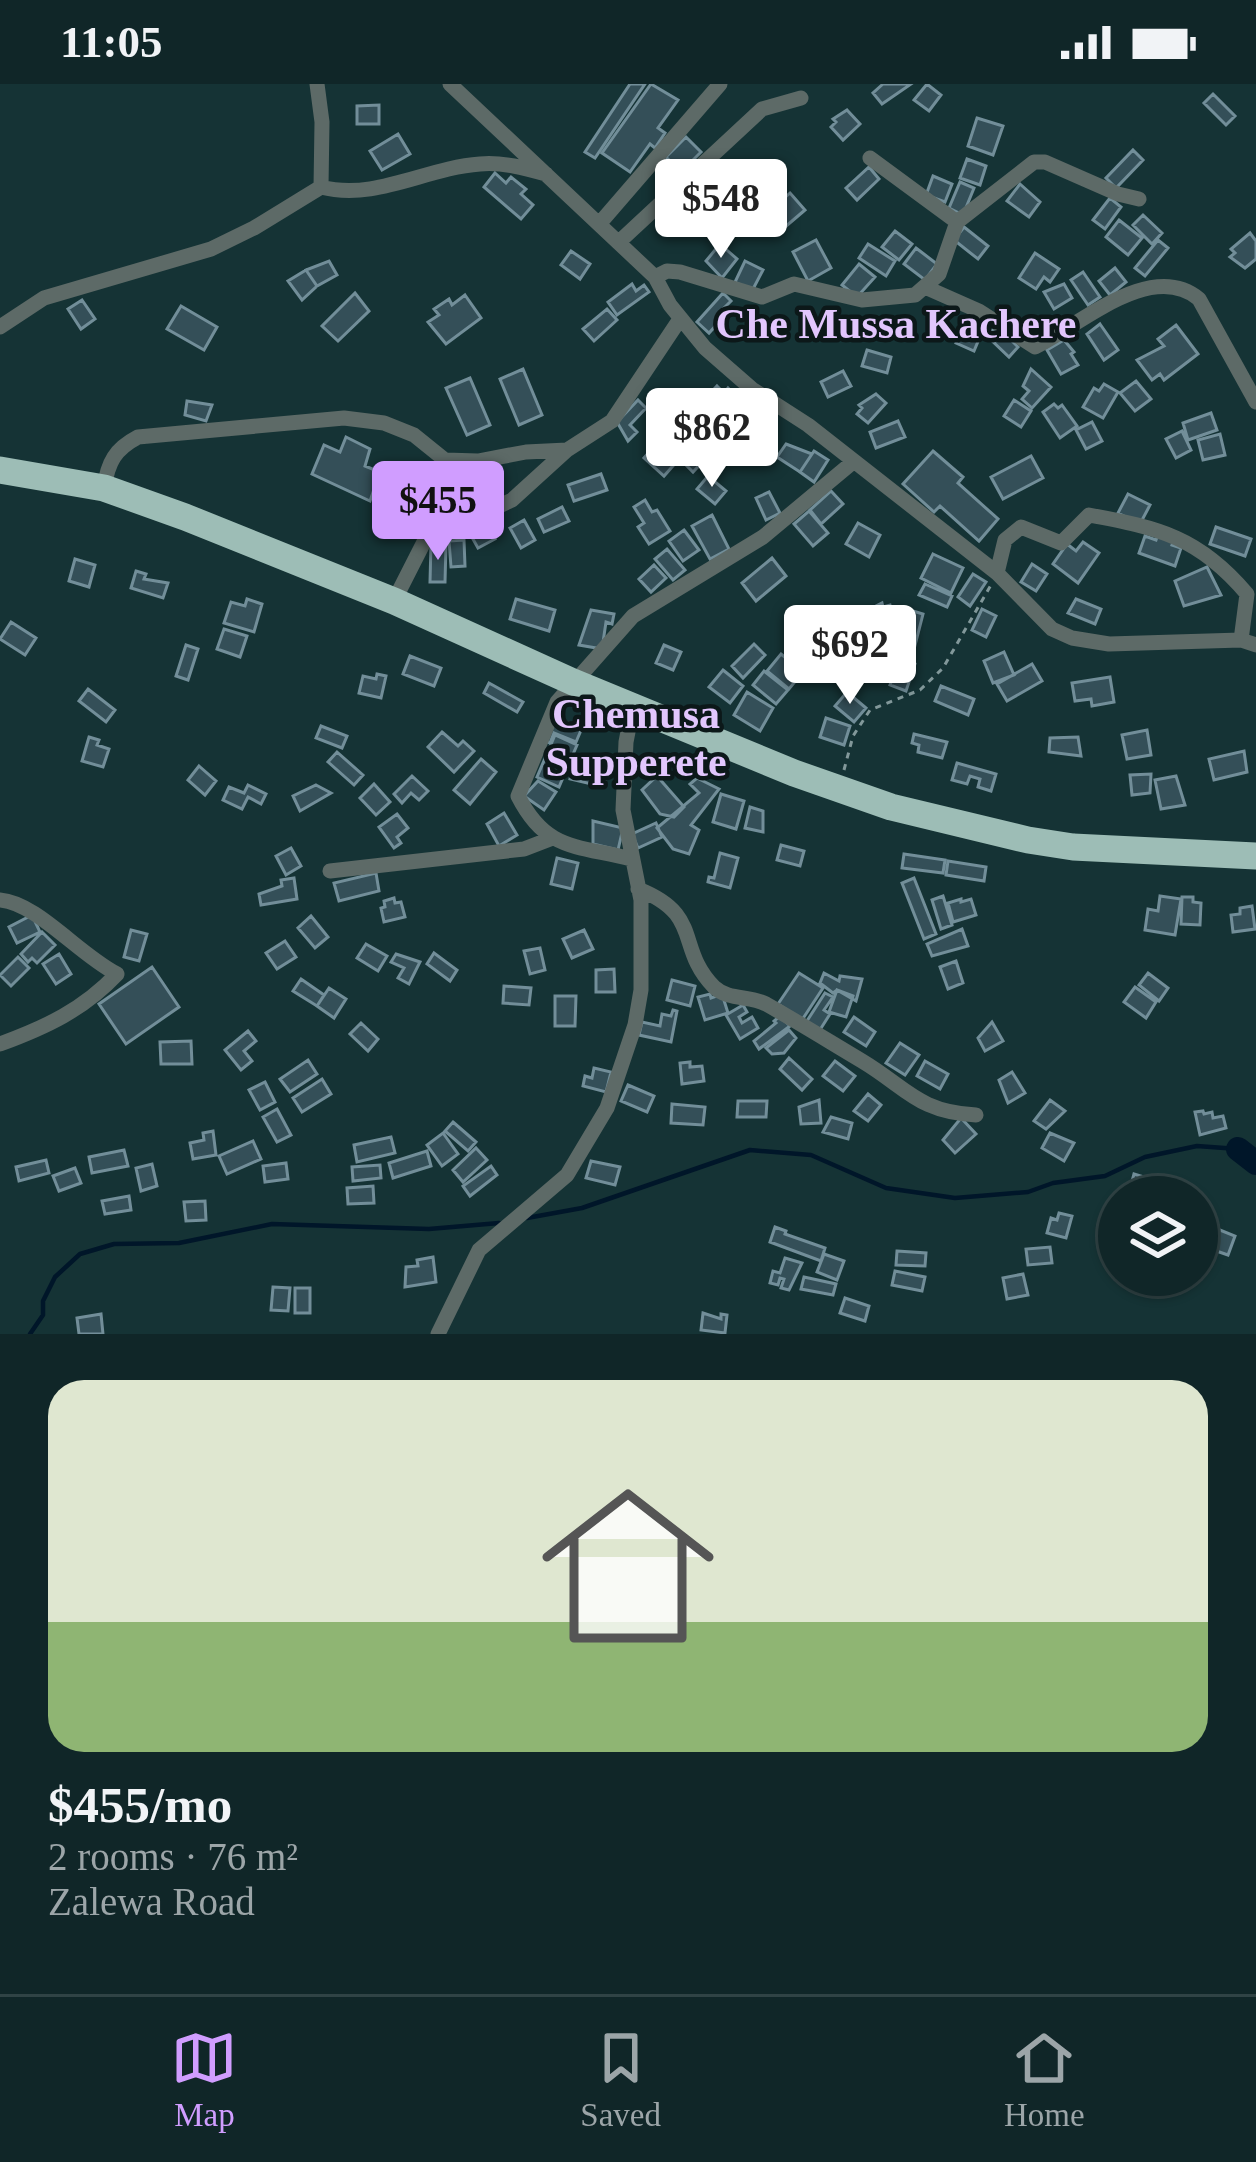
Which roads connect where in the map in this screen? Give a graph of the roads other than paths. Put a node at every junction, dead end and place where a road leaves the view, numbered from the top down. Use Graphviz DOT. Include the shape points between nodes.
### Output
graph roads {
  1 [pos="317,84"];
  2 [pos="450,84"];
  3 [pos="720,84"];
  4 [pos="801,98"];
  5 [pos="871,158"];
  6 [pos="549,174"];
  7 [pos="321,187"];
  8 [pos="1139,199"];
  9 [pos="957,222"];
  10 [pos="599,223"];
  11 [pos="620,241"];
  12 [pos="655,277"];
  13 [pos="927,288"];
  14 [pos="680,320"];
  15 [pos="0,327"];
  16 [pos="1256,402"];
  17 [pos="567,450"];
  18 [pos="853,463"];
  19 [pos="0,470"];
  20 [pos="104,488"];
  21 [pos="998,573"];
  22 [pos="394,601"];
  23 [pos="1248,643"];
  24 [pos="573,682"];
  25 [pos="633,706"];
  26 [pos="550,839"];
  27 [pos="1256,856"];
  28 [pos="631,859"];
  29 [pos="330,871"];
  30 [pos="638,889"];
  31 [pos="0,900"];
  32 [pos="0,1044"];
  33 [pos="976,1115"];
  34 [pos="438,1334"];
  1 -- 7 [label="street"];
  2 -- 6 [label="street"];
  3 -- 10 [label="street"];
  4 -- 11 [label="street" via="761,109"];
  5 -- 9 [label="street"];
  6 -- 7 [label="street" via="483,163 375,190"];
  6 -- 10 [label="street"];
  7 -- 15 [label="street" via="211,249 44,298"];
  8 -- 9 [label="street" via="1034,161"];
  9 -- 13 [label="street"];
  10 -- 11 [label="street"];
  11 -- 12 [label="street"];
  12 -- 13 [label="street" via="680,272 763,296 794,284 872,301"];
  12 -- 14 [label="street"];
  13 -- 16 [label="street" via="1035,347 1144,286 1185,290 1199,299"];
  14 -- 17 [label="street" via="612,421"];
  14 -- 18 [label="street" via="752,388"];
  17 -- 20 [label="street" via="445,460 384,423 324,420 138,437 118,447"];
  17 -- 22 [label="street" via="512,500 425,540"];
  18 -- 21 [label="street"];
  18 -- 24 [label="street" via="763,537 633,616"];
  19 -- 20 [label="highway"];
  20 -- 22 [label="highway"];
  21 -- 23 [label="street" via="1052,629 1072,638"];
  21 -- 23 [label="street" via="1005,540 1021,527 1061,543 1089,515 1157,529 1223,565 1247,594"];
  22 -- 24 [label="highway"];
  24 -- 25 [label="highway"];
  24 -- 26 [label="street" via="518,796"];
  25 -- 27 [label="highway" via="839,789 949,823 1117,851"];
  25 -- 28 [label="street" via="623,810"];
  26 -- 28 [label="street"];
  26 -- 29 [label="street" via="524,849"];
  28 -- 30 [label="street"];
  30 -- 33 [label="street" via="673,906 721,992 768,1005 922,1104"];
  30 -- 34 [label="street" via="638,1016 607,1108 556,1188 479,1250"];
  31 -- 32 [label="street" via="27,907 117,974 52,1024"];
}
